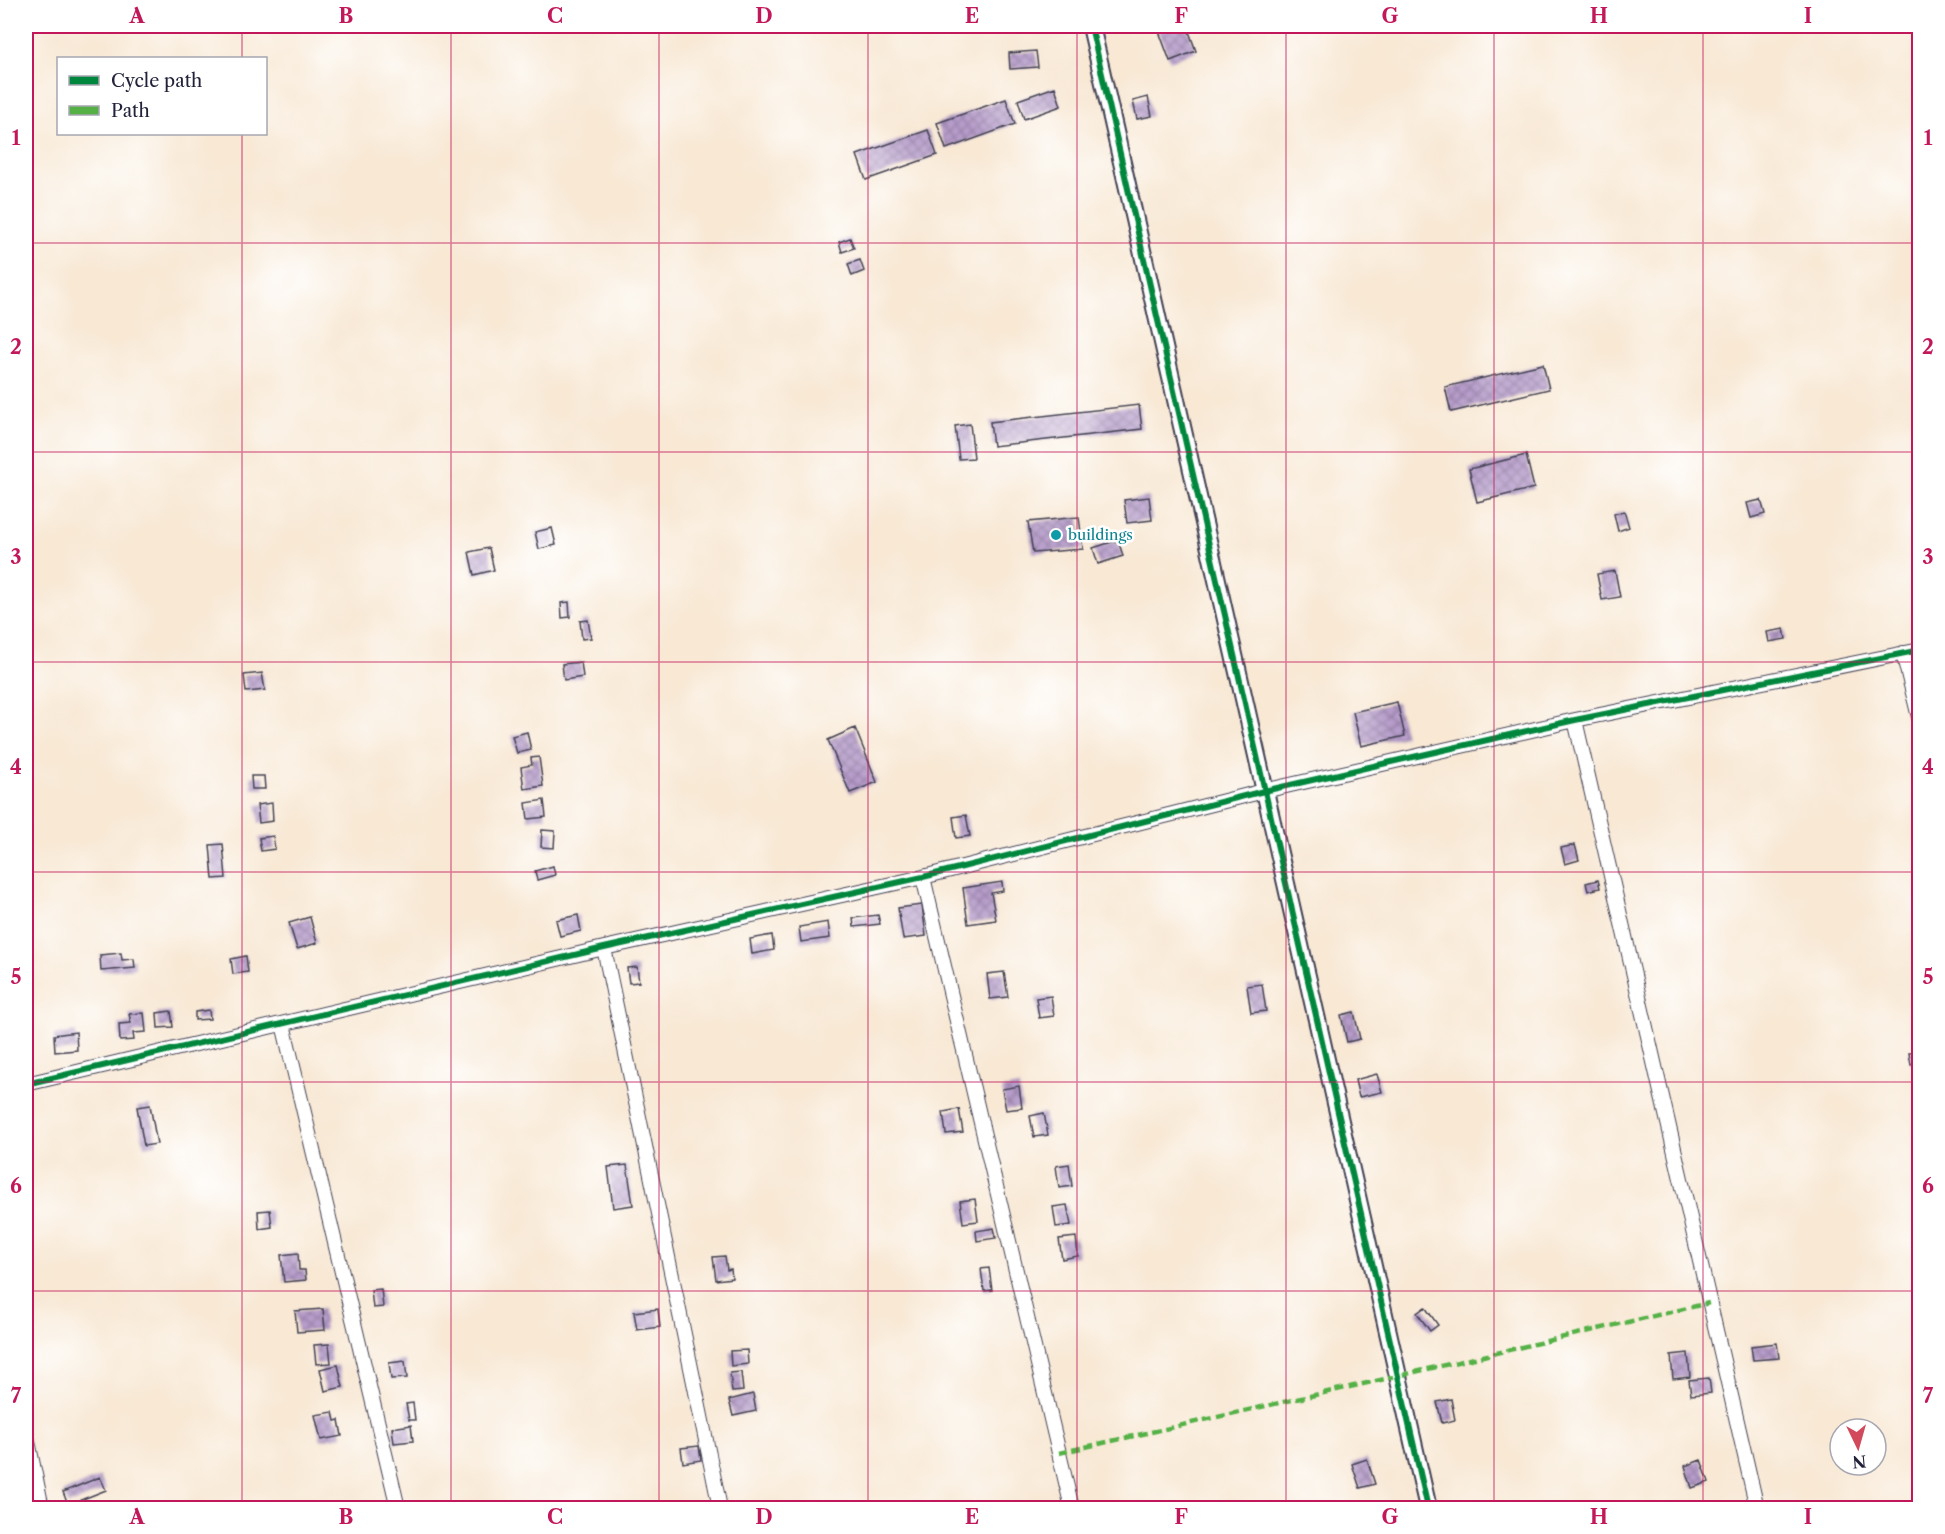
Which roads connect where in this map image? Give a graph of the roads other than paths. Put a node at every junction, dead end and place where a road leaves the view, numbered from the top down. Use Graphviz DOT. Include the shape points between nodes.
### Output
graph roads {
  1 [pos="1091,26"];
  2 [pos="1920,650"];
  3 [pos="1903,654"];
  4 [pos="1575,720"];
  5 [pos="1920,721"];
  6 [pos="1264,791"];
  7 [pos="923,877"];
  8 [pos="604,948"];
  9 [pos="283,1024"];
  10 [pos="26,1084"];
  11 [pos="26,1432"];
  12 [pos="42,1509"];
  13 [pos="398,1509"];
  14 [pos="720,1509"];
  15 [pos="1072,1509"];
  16 [pos="1428,1509"];
  17 [pos="1756,1509"];
  1 -- 6 [label="street"];
  2 -- 3 [label="street"];
  3 -- 4 [label="street"];
  3 -- 5 [label="street"];
  4 -- 6 [label="street"];
  4 -- 17 [label="street"];
  6 -- 7 [label="street"];
  6 -- 16 [label="street"];
  7 -- 8 [label="street"];
  7 -- 15 [label="street"];
  8 -- 9 [label="street"];
  8 -- 14 [label="street"];
  9 -- 10 [label="street"];
  9 -- 13 [label="street"];
  11 -- 12 [label="street"];
}
